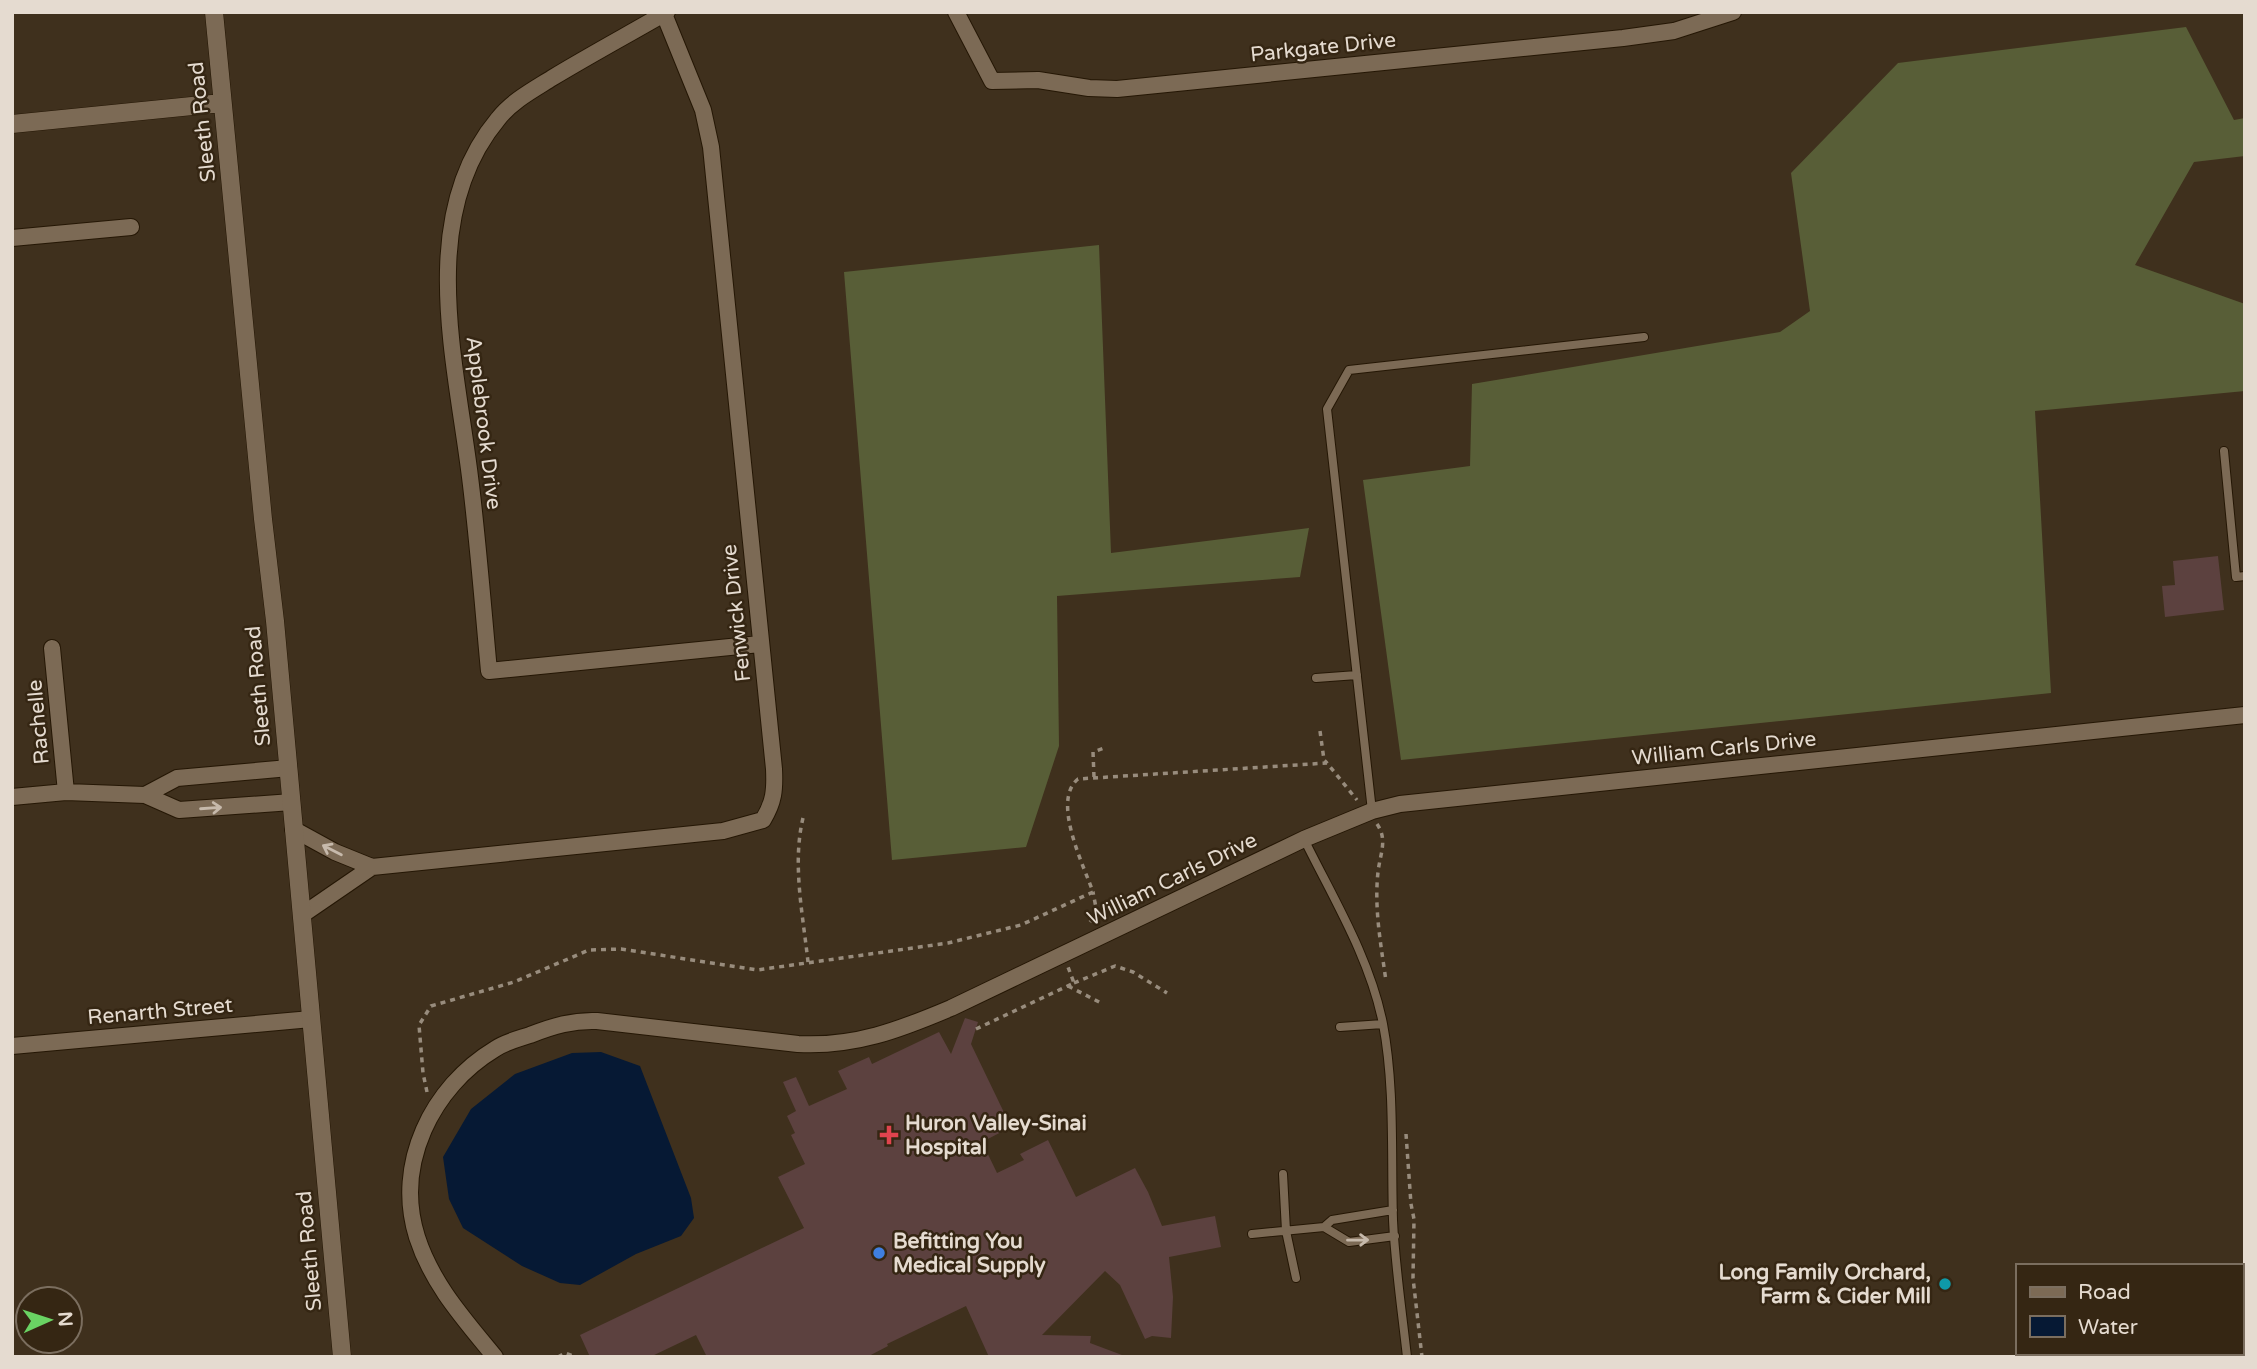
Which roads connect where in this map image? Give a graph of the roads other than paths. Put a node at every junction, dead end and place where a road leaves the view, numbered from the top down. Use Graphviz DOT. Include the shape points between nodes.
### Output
graph roads {
  1 [pos="214,12"];
  2 [pos="956,12"];
  3 [pos="1733,12"];
  4 [pos="666,13"];
  5 [pos="222,103"];
  6 [pos="12,124"];
  7 [pos="131,227"];
  8 [pos="12,238"];
  9 [pos="1644,337"];
  10 [pos="2224,450"];
  11 [pos="2245,576"];
  12 [pos="760,644"];
  13 [pos="52,648"];
  14 [pos="1357,675"];
  15 [pos="1316,678"];
  16 [pos="2245,715"];
  17 [pos="289,768"];
  18 [pos="66,792"];
  19 [pos="145,796"];
  20 [pos="12,797"];
  21 [pos="292,802"];
  22 [pos="1372,811"];
  23 [pos="293,829"];
  24 [pos="1304,839"];
  25 [pos="372,867"];
  26 [pos="302,915"];
  27 [pos="311,1019"];
  28 [pos="1383,1024"];
  29 [pos="1340,1027"];
  30 [pos="12,1046"];
  31 [pos="1283,1174"];
  32 [pos="1393,1210"];
  33 [pos="1324,1227"];
  34 [pos="1286,1231"];
  35 [pos="1252,1234"];
  36 [pos="1395,1236"];
  37 [pos="1296,1278"];
  38 [pos="342,1357"];
  39 [pos="495,1357"];
  40 [pos="1407,1357"];
  1 -- 5 [label="street, Sleeth Road"];
  2 -- 3 [label="street, Parkgate Drive" via="992,81 1038,80 1117,89 1636,36 1674,31"];
  4 -- 12 [label="street, Fenwick Drive" via="703,110 711,148"];
  4 -- 12 [label="street, Applebrook Drive" via="520,98 499,118 475,150 452,222 447,254 450,320 489,671"];
  5 -- 6 [label="street"];
  5 -- 17 [label="street, Sleeth Road"];
  7 -- 8 [label="street"];
  9 -- 14 [label="lane" via="1349,370 1327,409"];
  10 -- 11 [label="lane" via="2236,577"];
  12 -- 25 [label="street, Fenwick Drive" via="775,796 763,820 723,831"];
  13 -- 18 [label="street, Rachelle"];
  14 -- 15 [label="lane"];
  14 -- 22 [label="lane"];
  16 -- 22 [label="street, William Carls Drive" via="1449,797"];
  17 -- 19 [label="street" via="177,778"];
  17 -- 21 [label="street, Sleeth Road"];
  18 -- 19 [label="street"];
  18 -- 20 [label="street"];
  19 -- 21 [label="street, one-way" via="179,810"];
  21 -- 23 [label="street, Sleeth Road"];
  22 -- 24 [label="street, William Carls Drive"];
  25 -- 23 [label="street, Fenwick Drive, one-way"];
  23 -- 26 [label="street, Sleeth Road"];
  24 -- 28 [label="lane" via="1361,953"];
  24 -- 39 [label="street, William Carls Drive" via="951,1008 850,1043 798,1044 582,1020 558,1024 498,1047 458,1078 439,1101 417,1144 411,1190 416,1235 431,1274"];
  25 -- 26 [label="street, Fenwick Drive"];
  26 -- 27 [label="street, Sleeth Road"];
  27 -- 30 [label="street, Renarth Street"];
  27 -- 38 [label="street, Sleeth Road"];
  28 -- 29 [label="lane"];
  28 -- 32 [label="lane"];
  31 -- 34 [label="lane"];
  32 -- 33 [label="lane" via="1332,1220"];
  32 -- 36 [label="lane"];
  33 -- 34 [label="lane"];
  33 -- 36 [label="lane, one-way" via="1349,1242"];
  34 -- 35 [label="lane"];
  34 -- 37 [label="lane"];
  36 -- 40 [label="lane"];
}
